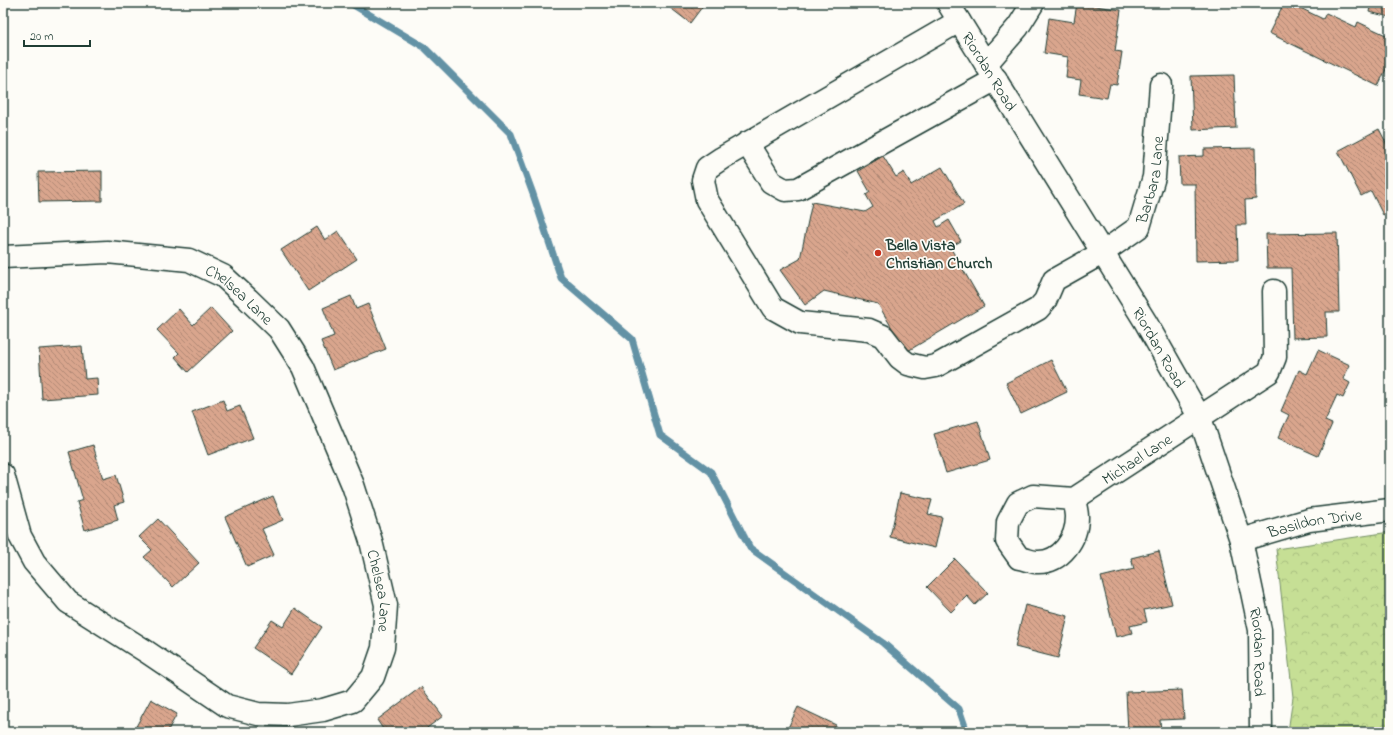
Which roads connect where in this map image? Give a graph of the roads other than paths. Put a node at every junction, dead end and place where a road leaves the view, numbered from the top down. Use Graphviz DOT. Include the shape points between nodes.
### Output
graph roads {
  1 [pos="1033,3"];
  2 [pos="953,12"];
  3 [pos="991,72"];
  4 [pos="1161,85"];
  5 [pos="747,143"];
  6 [pos="1102,253"];
  7 [pos="3,257"];
  8 [pos="1274,291"];
  9 [pos="1200,418"];
  10 [pos="3,475"];
  11 [pos="1074,499"];
  12 [pos="1390,510"];
  13 [pos="1241,540"];
  14 [pos="1261,732"];
  1 -- 3 [label="street"];
  2 -- 3 [label="street, Riordan Road"];
  2 -- 5 [label="street, Barbara Lane"];
  3 -- 5 [label="street" via="798,189 785,190 771,182"];
  3 -- 6 [label="street, Riordan Road"];
  4 -- 6 [label="street, Barbara Lane" via="1154,177 1139,227"];
  5 -- 6 [label="street, Barbara Lane" via="707,168 703,180 707,200 773,308 800,322 869,330 883,336 908,364 925,368 936,366 1038,309 1054,280"];
  6 -- 9 [label="street, Riordan Road" via="1145,321"];
  7 -- 10 [label="street, Chelsea Lane" via="107,252 189,260 223,276 279,329 303,367 353,486 371,540 386,605 383,648 373,677 353,701 323,710 288,715 258,714 227,706 68,602 34,562 20,536"];
  8 -- 9 [label="street, Michael Lane" via="1275,357 1269,372"];
  9 -- 11 [label="street, Michael Lane"];
  9 -- 13 [label="street, Riordan Road"];
  12 -- 13 [label="street, Basildon Drive" via="1308,520"];
  13 -- 14 [label="street, Riordan Road" via="1260,630"];
}
